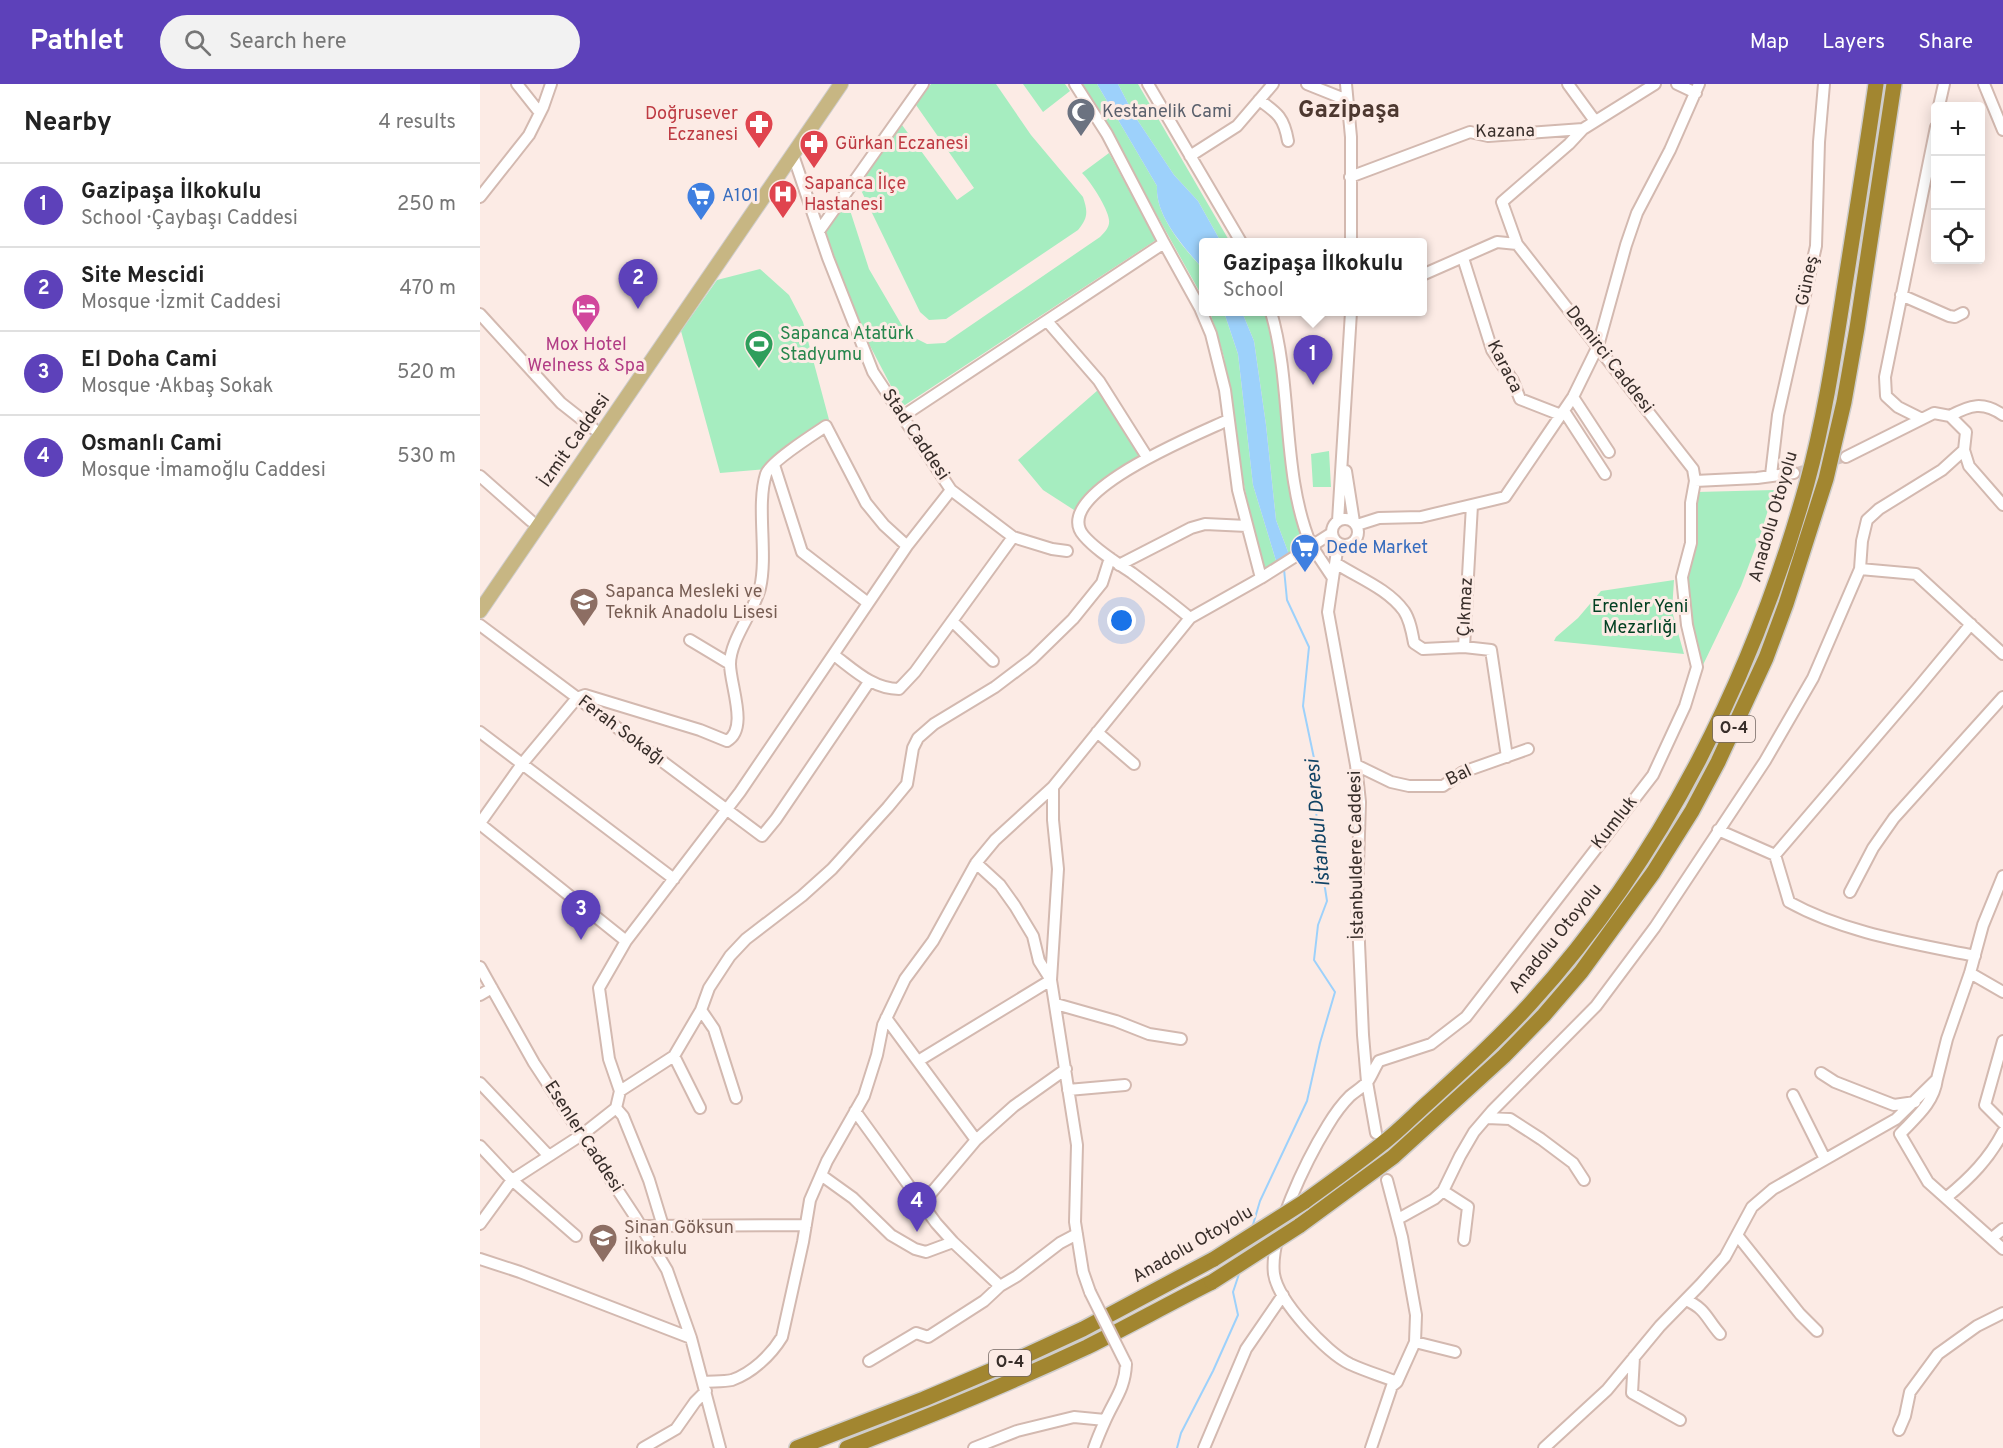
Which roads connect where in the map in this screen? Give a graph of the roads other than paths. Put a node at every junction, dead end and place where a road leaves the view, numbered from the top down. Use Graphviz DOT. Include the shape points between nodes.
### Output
graph roads {
  1 [pos="517,84"];
  2 [pos="551,84"];
  3 [pos="830,84"];
  4 [pos="841,84"];
  5 [pos="923,84"];
  6 [pos="1075,84"];
  7 [pos="1148,84"];
  8 [pos="1273,84"];
  9 [pos="1307,84"];
  10 [pos="1346,84"];
  11 [pos="1568,84"];
  12 [pos="1655,84"];
  13 [pos="1677,84"];
  14 [pos="1824,84"];
  15 [pos="1876,84"];
  16 [pos="1894,84"];
  17 [pos="1944,84"];
  18 [pos="1984,84"];
  19 [pos="1697,88"];
  20 [pos="1259,100"];
  21 [pos="1347,100"];
  22 [pos="1940,102"];
  23 [pos="540,113"];
  24 [pos="1595,122"];
  25 [pos="1583,129"];
  26 [pos="2003,130"];
  27 [pos="1288,141"];
  28 [pos="1931,147"];
  29 [pos="793,155"];
  30 [pos="1190,156"];
  31 [pos="1350,177"];
  32 [pos="480,196"];
  33 [pos="819,231"];
  34 [pos="1238,238"];
  35 [pos="1351,238"];
  36 [pos="1164,243"];
  37 [pos="1518,244"];
  38 [pos="1463,258"];
  39 [pos="1427,273"];
  40 [pos="1901,295"];
  41 [pos="1199,306"];
  42 [pos="1963,313"];
  43 [pos="480,314"];
  44 [pos="1204,316"];
  45 [pos="1272,316"];
  46 [pos="1351,316"];
  47 [pos="1047,321"];
  48 [pos="1598,346"];
  49 [pos="1574,397"];
  50 [pos="1563,413"];
  51 [pos="2003,415"];
  52 [pos="903,416"];
  53 [pos="1950,416"];
  54 [pos="1922,419"];
  55 [pos="1228,420"];
  56 [pos="594,429"];
  57 [pos="1964,450"];
  58 [pos="1609,452"];
  59 [pos="1342,453"];
  60 [pos="1147,458"];
  61 [pos="1846,458"];
  62 [pos="774,465"];
  63 [pos="1794,473"];
  64 [pos="1605,474"];
  65 [pos="480,476"];
  66 [pos="1771,476"];
  67 [pos="1695,481"];
  68 [pos="951,490"];
  69 [pos="1472,505"];
  70 [pos="2003,506"];
  71 [pos="531,520"];
  72 [pos="1338,521"];
  73 [pos="1247,526"];
  74 [pos="1357,527"];
  75 [pos="1013,537"];
  76 [pos="1335,539"];
  77 [pos="1351,544"];
  78 [pos="907,546"];
  79 [pos="1310,549"];
  80 [pos="1067,551"];
  81 [pos="1115,561"];
  82 [pos="1337,564"];
  83 [pos="1860,569"];
  84 [pos="1261,578"];
  85 [pos="1333,578"];
  86 [pos="480,595"];
  87 [pos="868,603"];
  88 [pos="480,611"];
  89 [pos="1190,618"];
  90 [pos="952,621"];
  91 [pos="1971,624"];
  92 [pos="480,625"];
  93 [pos="690,640"];
  94 [pos="1464,647"];
  95 [pos="2003,654"];
  96 [pos="834,655"];
  97 [pos="993,661"];
  98 [pos="730,664"];
  99 [pos="869,682"];
  100 [pos="2003,697"];
  101 [pos="576,698"];
  102 [pos="480,732"];
  103 [pos="1097,732"];
  104 [pos="1528,749"];
  105 [pos="1507,757"];
  106 [pos="522,764"];
  107 [pos="1134,764"];
  108 [pos="1356,765"];
  109 [pos="1053,787"];
  110 [pos="726,810"];
  111 [pos="480,824"];
  112 [pos="1718,830"];
  113 [pos="1775,855"];
  114 [pos="976,862"];
  115 [pos="674,879"];
  116 [pos="2002,881"];
  117 [pos="1850,892"];
  118 [pos="626,941"];
  119 [pos="1975,956"];
  120 [pos="480,966"];
  121 [pos="1970,973"];
  122 [pos="1051,980"];
  123 [pos="492,988"];
  124 [pos="2003,992"];
  125 [pos="480,995"];
  126 [pos="1056,1004"];
  127 [pos="701,1010"];
  128 [pos="886,1018"];
  129 [pos="1181,1039"];
  130 [pos="2003,1041"];
  131 [pos="674,1056"];
  132 [pos="918,1061"];
  133 [pos="1066,1069"];
  134 [pos="1821,1073"];
  135 [pos="1937,1079"];
  136 [pos="1367,1082"];
  137 [pos="480,1083"];
  138 [pos="1125,1084"];
  139 [pos="1068,1090"];
  140 [pos="620,1091"];
  141 [pos="1793,1095"];
  142 [pos="736,1098"];
  143 [pos="1915,1102"];
  144 [pos="616,1108"];
  145 [pos="700,1108"];
  146 [pos="855,1111"];
  147 [pos="1487,1118"];
  148 [pos="2003,1123"];
  149 [pos="2003,1132"];
  150 [pos="1376,1133"];
  151 [pos="583,1134"];
  152 [pos="976,1140"];
  153 [pos="480,1146"];
  154 [pos="548,1155"];
  155 [pos="1825,1159"];
  156 [pos="821,1175"];
  157 [pos="512,1180"];
  158 [pos="1387,1180"];
  159 [pos="1584,1180"];
  160 [pos="1443,1191"];
  161 [pos="1947,1197"];
  162 [pos="922,1204"];
  163 [pos="481,1218"];
  164 [pos="1398,1219"];
  165 [pos="806,1225"];
  166 [pos="641,1226"];
  167 [pos="663,1226"];
  168 [pos="2003,1229"];
  169 [pos="1077,1234"];
  170 [pos="1737,1234"];
  171 [pos="576,1236"];
  172 [pos="1992,1238"];
  173 [pos="1464,1240"];
  174 [pos="953,1242"];
  175 [pos="2003,1249"];
  176 [pos="480,1259"];
  177 [pos="1000,1286"];
  178 [pos="1282,1295"];
  179 [pos="1686,1300"];
  180 [pos="2003,1312"];
  181 [pos="1817,1331"];
  182 [pos="1720,1334"];
  183 [pos="691,1338"];
  184 [pos="1415,1342"];
  185 [pos="1455,1352"];
  186 [pos="1634,1357"];
  187 [pos="869,1361"];
  188 [pos="1397,1382"];
  189 [pos="704,1387"];
  190 [pos="1105,1420"];
  191 [pos="1680,1420"];
  192 [pos="1899,1430"];
  193 [pos="804,1446"];
  194 [pos="643,1448"];
  195 [pos="720,1448"];
  196 [pos="792,1448"];
  197 [pos="847,1448"];
  198 [pos="975,1448"];
  199 [pos="1094,1448"];
  200 [pos="1204,1448"];
  201 [pos="1371,1448"];
  202 [pos="1544,1448"];
  1 -- 23 [label="street"];
  2 -- 23 [label="street"];
  3 -- 56 [label="main road, İzmit Caddesi"];
  4 -- 29 [label="main road, İzmit Caddesi"];
  5 -- 33 [label="street"];
  6 -- 36 [label="street" via="1107,134"];
  7 -- 30 [label="street"];
  8 -- 20 [label="street"];
  9 -- 21 [label="street"];
  10 -- 21 [label="street"];
  11 -- 24 [label="street"];
  12 -- 24 [label="street, Kazana"];
  13 -- 19 [label="street"];
  14 -- 66 [label="street, Güneş" via="1816,246 1778,415"];
  15 -- 193 [label="highway, Anadolu Otoyolu / O-4, bridge" via="1827,395 1808,481 1771,598 1704,753 1632,873 1601,916 1531,1003 1491,1044 1384,1142 1304,1202 1214,1259 1083,1329 924,1399"];
  16 -- 197 [label="highway, Anadolu Otoyolu / O-4, bridge" via="1844,402 1826,479 1786,604 1770,647 1692,811 1653,873 1581,972 1504,1056 1393,1157 1299,1226 1212,1282 1089,1346 936,1414"];
  17 -- 22 [label="street"];
  18 -- 26 [label="street"];
  19 -- 48 [label="street" via="1637,213"];
  20 -- 27 [label="street" via="1278,114 1286,126"];
  20 -- 30 [label="street" via="1238,126"];
  21 -- 31 [label="street"];
  23 -- 32 [label="street" via="529,135"];
  24 -- 25 [label="street, Kazana"];
  25 -- 31 [label="street, Kazana" via="1488,136 1470,132"];
  25 -- 37 [label="street, Demirci Caddesi" via="1502,202"];
  28 -- 40 [label="street"];
  29 -- 33 [label="street, Stad Caddesi"];
  29 -- 88 [label="main road, İzmit Caddesi"];
  30 -- 34 [label="street"];
  31 -- 35 [label="street"];
  33 -- 52 [label="street, Stad Caddesi" via="873,372"];
  36 -- 41 [label="street"];
  36 -- 47 [label="street"];
  37 -- 38 [label="street" via="1497,242"];
  37 -- 48 [label="street, Demirci Caddesi"];
  38 -- 39 [label="street"];
  38 -- 50 [label="street, Karaca" via="1492,350 1520,399"];
  40 -- 42 [label="street" via="1949,316"];
  40 -- 54 [label="street" via="1885,377 1886,396"];
  43 -- 56 [label="street" via="561,403"];
  44 -- 55 [label="street" via="1221,368"];
  45 -- 79 [label="street" via="1279,339 1293,475"];
  46 -- 59 [label="street"];
  47 -- 52 [label="street"];
  47 -- 60 [label="street" via="1099,381"];
  48 -- 49 [label="street"];
  48 -- 67 [label="street, Demirci Caddesi" via="1693,469"];
  49 -- 50 [label="street"];
  49 -- 58 [label="street"];
  50 -- 64 [label="street"];
  50 -- 69 [label="street" via="1505,497"];
  51 -- 53 [label="street" via="1977,405"];
  52 -- 68 [label="street, Stad Caddesi"];
  53 -- 54 [label="street" via="1934,413"];
  53 -- 57 [label="street" via="1966,432"];
  54 -- 61 [label="street"];
  55 -- 60 [label="street"];
  55 -- 73 [label="street"];
  56 -- 71 [label="main road, İzmit Caddesi"];
  57 -- 70 [label="street" via="1969,466"];
  57 -- 83 [label="street" via="1942,470 1867,520"];
  59 -- 72 [label="street"];
  59 -- 74 [label="street"];
  60 -- 81 [label="street" via="1093,494 1081,508 1078,523 1083,535"];
  62 -- 78 [label="street" via="826,426 866,503"];
  62 -- 87 [label="street" via="802,552"];
  62 -- 98 [label="street" via="767,472 763,496 761,587"];
  63 -- 66 [label="street"];
  65 -- 71 [label="street"];
  66 -- 67 [label="street"];
  67 -- 136 [label="street, Kumluk" via="1691,543 1682,577 1697,667 1685,706 1653,775 1466,1017 1431,1044 1379,1060"];
  68 -- 75 [label="street, Stad Caddesi"];
  68 -- 78 [label="street"];
  69 -- 74 [label="street" via="1421,517 1379,518"];
  69 -- 94 [label="street, Çıkmaz"];
  71 -- 86 [label="main road, İzmit Caddesi"];
  72 -- 74 [label="street" via="1346,518"];
  72 -- 76 [label="street" via="1332,528"];
  73 -- 81 [label="street" via="1206,524"];
  73 -- 84 [label="street"];
  74 -- 77 [label="street"];
  75 -- 80 [label="street, Stad Caddesi"];
  75 -- 90 [label="street"];
  76 -- 77 [label="street"];
  76 -- 79 [label="street"];
  76 -- 85 [label="street, İstanbuldere Caddesi"];
  77 -- 82 [label="street, İstanbuldere Caddesi"];
  78 -- 87 [label="street"];
  79 -- 84 [label="street"];
  79 -- 85 [label="street"];
  81 -- 89 [label="street"];
  81 -- 127 [label="street" via="1073,619 1032,659 918,738 907,784 832,869 730,956 709,988"];
  82 -- 85 [label="street, İstanbuldere Caddesi"];
  82 -- 94 [label="street" via="1382,590 1404,611 1414,643 1423,648"];
  83 -- 91 [label="street" via="1916,574"];
  83 -- 112 [label="street" via="1813,678 1765,761"];
  84 -- 89 [label="street"];
  85 -- 108 [label="street, İstanbuldere Caddesi" via="1328,612"];
  87 -- 96 [label="street"];
  89 -- 103 [label="street"];
  90 -- 97 [label="street"];
  90 -- 99 [label="street" via="899,689"];
  91 -- 95 [label="street"];
  91 -- 113 [label="street"];
  92 -- 101 [label="street, Ferah Sokağı"];
  93 -- 98 [label="street"];
  94 -- 105 [label="street, Çıkmaz" via="1491,650"];
  96 -- 99 [label="street"];
  96 -- 110 [label="street"];
  98 -- 101 [label="street" via="738,728 727,741 585,695"];
  99 -- 110 [label="street, Ferah Sokağı" via="762,836"];
  100 -- 117 [label="street" via="1894,818"];
  101 -- 106 [label="street"];
  101 -- 110 [label="street, Ferah Sokağı"];
  102 -- 106 [label="street"];
  103 -- 107 [label="street"];
  103 -- 109 [label="street"];
  104 -- 105 [label="street, Bal"];
  105 -- 108 [label="street, Bal" via="1463,772 1443,786 1391,782"];
  106 -- 111 [label="street"];
  106 -- 115 [label="street"];
  108 -- 136 [label="street, İstanbuldere Caddesi" via="1360,802 1357,897"];
  109 -- 114 [label="street"];
  109 -- 122 [label="street" via="1058,869"];
  110 -- 115 [label="street"];
  111 -- 118 [label="street"];
  112 -- 113 [label="street"];
  112 -- 147 [label="street" via="1655,927 1596,1006"];
  113 -- 119 [label="street" via="1789,902 1812,915 1893,939"];
  114 -- 122 [label="street" via="1015,906 1033,936 1039,961"];
  114 -- 128 [label="street"];
  115 -- 118 [label="street"];
  116 -- 119 [label="street"];
  118 -- 140 [label="street" via="599,988 609,1059"];
  119 -- 121 [label="street"];
  120 -- 123 [label="street, Esenler Caddesi"];
  121 -- 124 [label="street"];
  121 -- 135 [label="street"];
  122 -- 126 [label="street"];
  122 -- 132 [label="street"];
  123 -- 125 [label="street"];
  123 -- 151 [label="street, Esenler Caddesi" via="534,1063"];
  126 -- 129 [label="street" via="1149,1034"];
  126 -- 133 [label="street"];
  127 -- 131 [label="street"];
  127 -- 142 [label="street" via="714,1029"];
  128 -- 132 [label="street"];
  128 -- 146 [label="street" via="864,1096"];
  130 -- 148 [label="street" via="1984,1105"];
  131 -- 140 [label="street"];
  131 -- 145 [label="street"];
  132 -- 152 [label="street"];
  133 -- 139 [label="street"];
  133 -- 152 [label="street" via="1014,1106"];
  134 -- 143 [label="street" via="1894,1105"];
  135 -- 143 [label="street"];
  135 -- 161 [label="street" via="1936,1092 1926,1107 1900,1134 1928,1182"];
  136 -- 150 [label="street, İstanbuldere Caddesi"];
  136 -- 178 [label="street, Kumluk" via="1329,1123 1297,1183 1275,1248 1274,1276"];
  137 -- 154 [label="street"];
  138 -- 139 [label="street"];
  139 -- 169 [label="street" via="1077,1144"];
  140 -- 144 [label="street"];
  141 -- 155 [label="street"];
  143 -- 155 [label="street" via="1896,1119"];
  144 -- 151 [label="street"];
  144 -- 167 [label="street" via="623,1116 649,1180"];
  146 -- 156 [label="street"];
  146 -- 162 [label="street"];
  147 -- 159 [label="street" via="1510,1119 1541,1138 1573,1163"];
  147 -- 160 [label="street" via="1474,1132"];
  149 -- 161 [label="street" via="1979,1168"];
  151 -- 154 [label="street"];
  151 -- 166 [label="street, Esenler Caddesi"];
  152 -- 162 [label="street"];
  153 -- 157 [label="street"];
  154 -- 157 [label="street"];
  155 -- 170 [label="street" via="1773,1189 1752,1207"];
  156 -- 165 [label="street" via="810,1200"];
  156 -- 174 [label="street" via="853,1198 891,1235 915,1249 926,1252"];
  157 -- 163 [label="street"];
  157 -- 171 [label="street"];
  158 -- 164 [label="street"];
  160 -- 164 [label="street"];
  160 -- 173 [label="street" via="1468,1207"];
  161 -- 172 [label="street"];
  162 -- 174 [label="street"];
  164 -- 184 [label="street" via="1416,1315"];
  165 -- 167 [label="street"];
  165 -- 189 [label="street" via="782,1337 774,1351 732,1380"];
  166 -- 167 [label="street"];
  166 -- 183 [label="street, Esenler Caddesi" via="667,1270"];
  168 -- 172 [label="street"];
  169 -- 177 [label="street"];
  169 -- 190 [label="street, bridge" via="1090,1292 1126,1364 1121,1392"];
  170 -- 179 [label="street" via="1725,1257"];
  170 -- 181 [label="street"];
  172 -- 175 [label="street"];
  174 -- 177 [label="street"];
  176 -- 183 [label="street"];
  177 -- 187 [label="street" via="928,1337 916,1333"];
  178 -- 188 [label="street" via="1303,1323 1333,1352 1349,1363"];
  178 -- 200 [label="street" via="1246,1349"];
  179 -- 182 [label="street" via="1704,1311"];
  179 -- 186 [label="street"];
  180 -- 192 [label="street" via="1938,1354 1910,1392"];
  183 -- 189 [label="street, Esenler Caddesi"];
  184 -- 185 [label="street"];
  184 -- 188 [label="street"];
  186 -- 191 [label="street" via="1632,1393"];
  186 -- 202 [label="street" via="1607,1390"];
  188 -- 201 [label="street" via="1392,1386"];
  189 -- 194 [label="street" via="676,1429"];
  189 -- 195 [label="street, Esenler Caddesi"];
  190 -- 198 [label="street" via="1074,1417 1017,1431"];
  190 -- 199 [label="street"];
  193 -- 196 [label="highway, Anadolu Otoyolu"];
}
